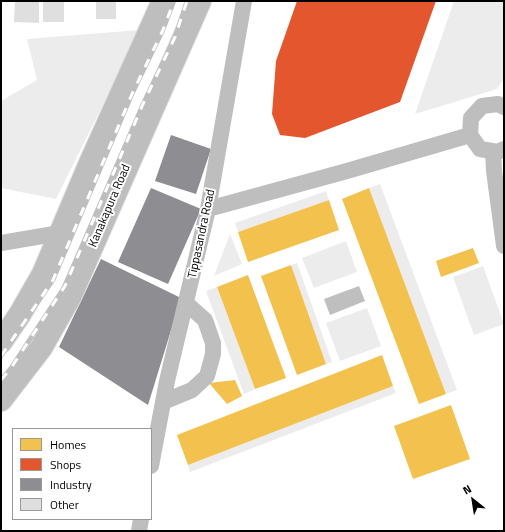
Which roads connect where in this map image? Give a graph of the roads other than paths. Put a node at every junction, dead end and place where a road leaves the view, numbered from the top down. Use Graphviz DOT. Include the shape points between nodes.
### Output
graph roads {
  1 [pos="163,1"];
  2 [pos="200,1"];
  3 [pos="244,1"];
  4 [pos="502,102"];
  5 [pos="470,135"];
  6 [pos="498,150"];
  7 [pos="208,210"];
  8 [pos="502,215"];
  9 [pos="60,233"];
  10 [pos="1,243"];
  11 [pos="504,246"];
  12 [pos="187,304"];
  13 [pos="1,342"];
  14 [pos="1,400"];
  15 [pos="163,402"];
  16 [pos="152,461"];
  17 [pos="141,520"];
  18 [pos="139,531"];
  1 -- 9 [label="highway"];
  2 -- 14 [label="highway, Kanakapura Road" via="70,297 41,348"];
  3 -- 7 [label="street, Tippasandra Road"];
  4 -- 5 [label="street" via="482,106 471,118"];
  5 -- 6 [label="street" via="480,149"];
  5 -- 7 [label="street"];
  6 -- 8 [label="street"];
  7 -- 12 [label="street, Tippasandra Road"];
  8 -- 11 [label="street"];
  9 -- 10 [label="street"];
  9 -- 13 [label="highway" via="43,274"];
  12 -- 15 [label="street, Tippasandra Road"];
  12 -- 15 [label="street" via="205,320 213,354 207,376 192,390"];
  15 -- 16 [label="street, Tippasandra Road"];
  17 -- 18 [label="street"];
}
